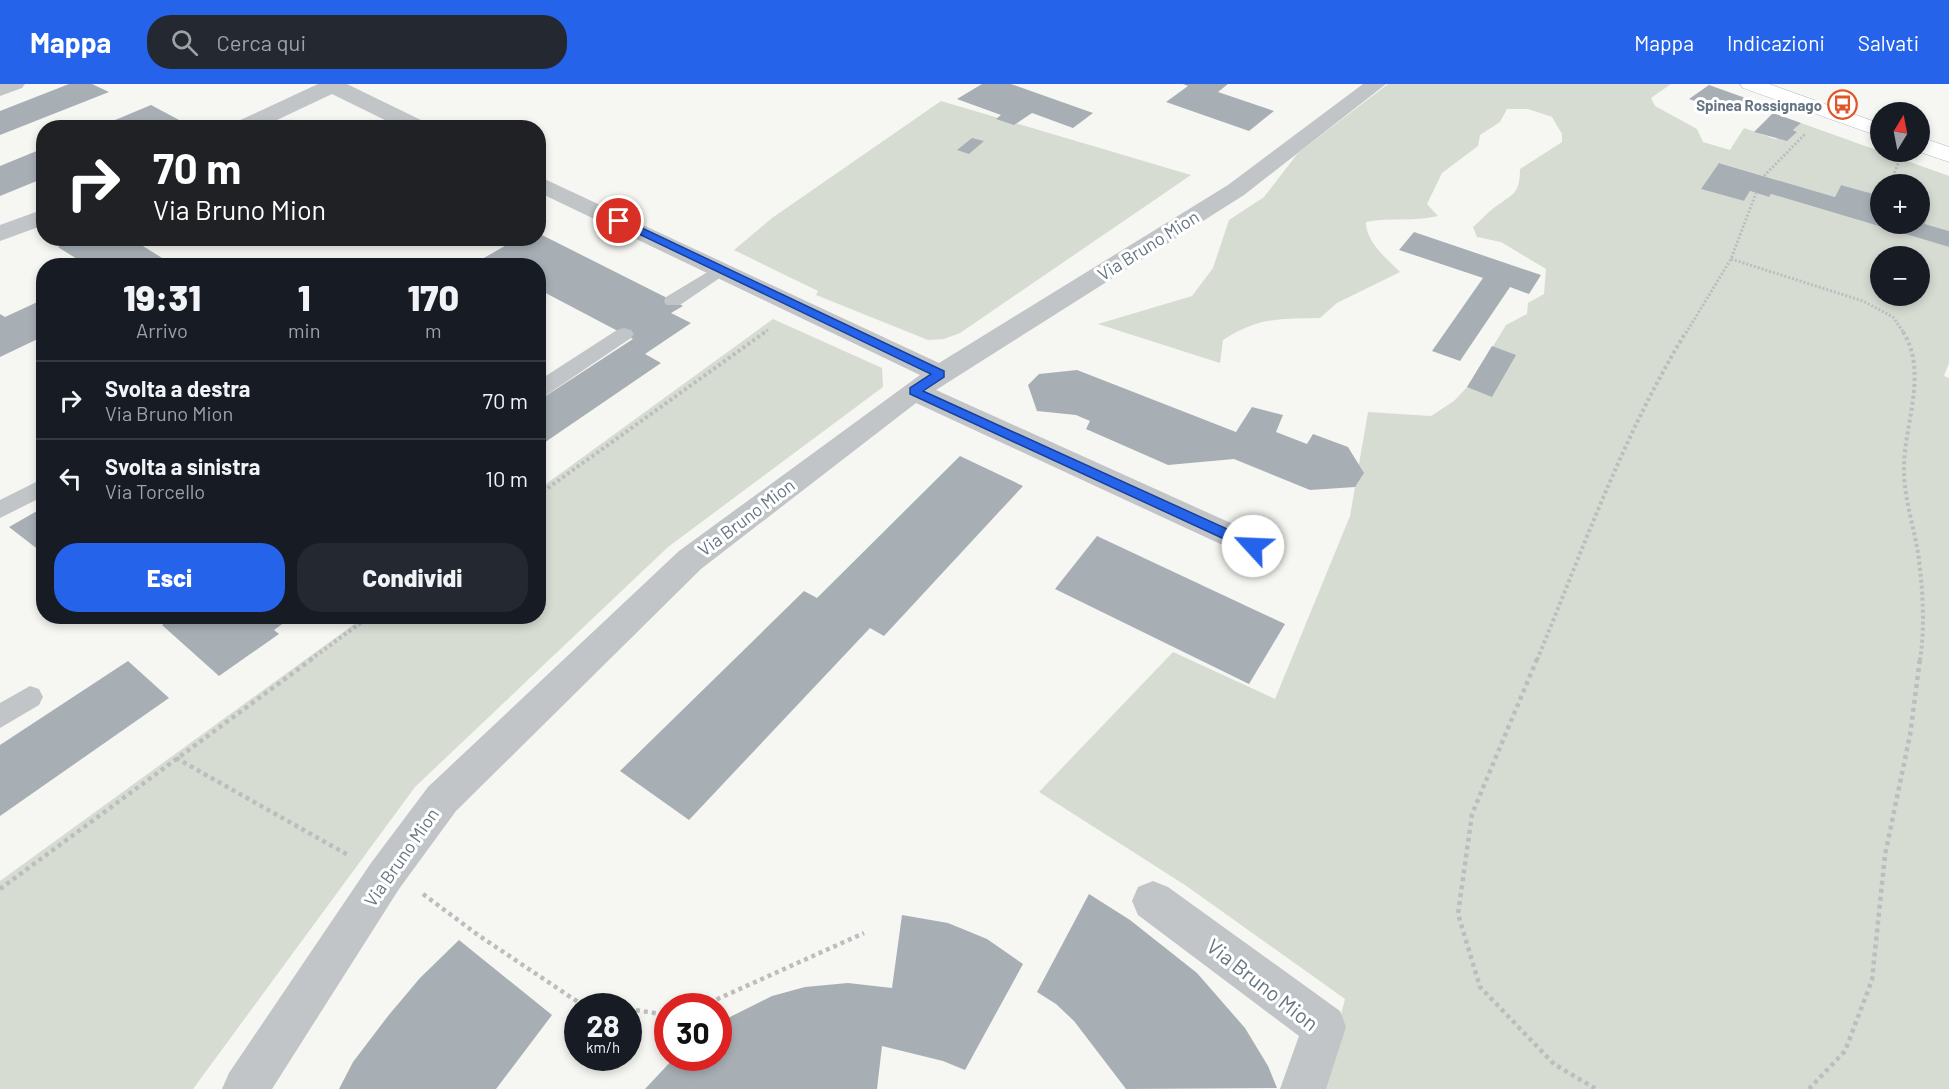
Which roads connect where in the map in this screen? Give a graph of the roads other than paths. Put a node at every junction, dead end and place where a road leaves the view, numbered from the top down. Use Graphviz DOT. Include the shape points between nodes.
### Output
graph roads {
  1 [pos="15,84"];
  2 [pos="1376,84"];
  3 [pos="1750,84"];
  4 [pos="332,85"];
  5 [pos="0,90"];
  6 [pos="259,120"];
  7 [pos="403,120"];
  8 [pos="1870,127"];
  9 [pos="1930,147"];
  10 [pos="1949,154"];
  11 [pos="546,187"];
  12 [pos="36,219"];
  13 [pos="0,234"];
  14 [pos="721,268"];
  15 [pos="674,301"];
  16 [pos="624,334"];
  17 [pos="927,382"];
  18 [pos="546,386"];
  19 [pos="36,490"];
  20 [pos="0,510"];
  21 [pos="1253,546"];
  22 [pos="30,697"];
  23 [pos="0,717"];
  24 [pos="1154,901"];
  25 [pos="245,1089"];
  26 [pos="1303,1089"];
  1 -- 5 [label="street"];
  2 -- 17 [label="street, Via Bruno Mion" via="1236,190"];
  3 -- 8 [label="street"];
  4 -- 6 [label="street"];
  4 -- 7 [label="street"];
  9 -- 10 [label="street"];
  11 -- 14 [label="street"];
  12 -- 13 [label="street"];
  14 -- 15 [label="lane"];
  14 -- 17 [label="street"];
  16 -- 18 [label="lane"];
  17 -- 21 [label="street"];
  17 -- 25 [label="street, Via Bruno Mion" via="690,560 442,799 385,876"];
  19 -- 20 [label="lane"];
  22 -- 23 [label="lane"];
  24 -- 26 [label="street, Via Bruno Mion" via="1324,1027"];
}
